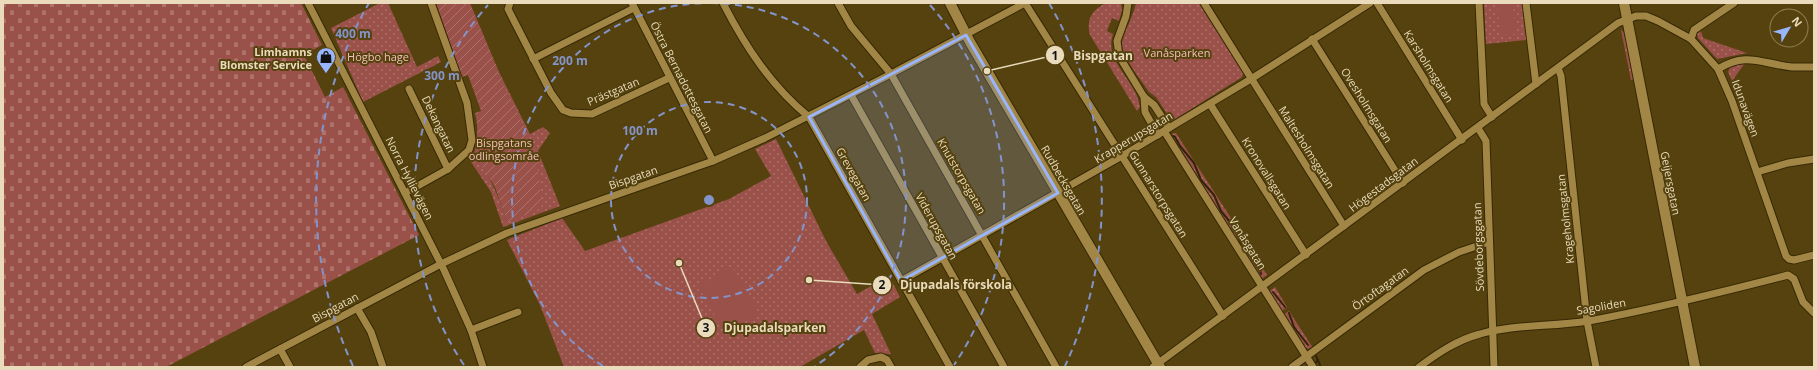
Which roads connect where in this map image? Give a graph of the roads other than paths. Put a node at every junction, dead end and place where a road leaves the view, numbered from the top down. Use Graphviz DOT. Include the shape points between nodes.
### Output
graph roads {
  1 [pos="310,3"];
  2 [pos="431,3"];
  3 [pos="510,3"];
  4 [pos="723,3"];
  5 [pos="838,3"];
  6 [pos="950,3"];
  7 [pos="1025,3"];
  8 [pos="1128,3"];
  9 [pos="1370,3"];
  10 [pos="1377,3"];
  11 [pos="1479,3"];
  12 [pos="1526,3"];
  13 [pos="1624,3"];
  14 [pos="1734,3"];
  15 [pos="1207,4"];
  16 [pos="633,5"];
  17 [pos="1627,19"];
  18 [pos="966,35"];
  19 [pos="1312,39"];
  20 [pos="1691,39"];
  21 [pos="533,59"];
  22 [pos="1558,68"];
  23 [pos="1814,68"];
  24 [pos="1718,69"];
  25 [pos="891,74"];
  26 [pos="670,78"];
  27 [pos="1251,79"];
  28 [pos="1536,84"];
  29 [pos="409,89"];
  30 [pos="851,95"];
  31 [pos="1144,97"];
  32 [pos="1210,104"];
  33 [pos="809,116"];
  34 [pos="1492,117"];
  35 [pos="1478,128"];
  36 [pos="1164,131"];
  37 [pos="1462,140"];
  38 [pos="1122,156"];
  39 [pos="1814,159"];
  40 [pos="712,161"];
  41 [pos="448,169"];
  42 [pos="1757,172"];
  43 [pos="1403,183"];
  44 [pos="404,193"];
  45 [pos="1058,193"];
  46 [pos="1344,226"];
  47 [pos="983,236"];
  48 [pos="1489,242"];
  49 [pos="1306,255"];
  50 [pos="1814,255"];
  51 [pos="943,258"];
  52 [pos="441,264"];
  53 [pos="902,281"];
  54 [pos="1262,287"];
  55 [pos="1682,301"];
  56 [pos="357,308"];
  57 [pos="518,312"];
  58 [pos="1814,314"];
  59 [pos="1223,316"];
  60 [pos="1587,321"];
  61 [pos="471,330"];
  62 [pos="1492,331"];
  63 [pos="280,349"];
  64 [pos="1306,356"];
  65 [pos="1157,366"];
  66 [pos="246,367"];
  67 [pos="290,367"];
  68 [pos="383,367"];
  69 [pos="483,367"];
  70 [pos="860,367"];
  71 [pos="892,367"];
  72 [pos="950,367"];
  73 [pos="1004,367"];
  74 [pos="1056,367"];
  75 [pos="1292,367"];
  76 [pos="1314,367"];
  77 [pos="1419,367"];
  78 [pos="1494,367"];
  79 [pos="1596,367"];
  80 [pos="1695,367"];
  1 -- 44 [label="street, Norra Hyllievägen"];
  2 -- 41 [label="street" via="467,103 471,124 472,140 468,150"];
  3 -- 21 [label="street" via="508,9"];
  4 -- 33 [label="street, Grevegatan" via="743,40 772,80"];
  5 -- 25 [label="street, Knutstorpsgatan" via="851,26"];
  6 -- 18 [label="street, Rudbecksgatan"];
  7 -- 18 [label="street, Bispgatan"];
  7 -- 38 [label="street, Gunnarstorpsgatan"];
  8 -- 31 [label="street" via="1117,48 1122,63"];
  9 -- 19 [label="street, Krapperupsgatan"];
  10 -- 37 [label="street, Karsholmsgatan"];
  11 -- 34 [label="street" via="1484,104"];
  12 -- 28 [label="street"];
  13 -- 17 [label="street, Geijersgatan"];
  14 -- 20 [label="street" via="1694,30"];
  15 -- 27 [label="street, Maltesholmsgatan"];
  16 -- 21 [label="street"];
  16 -- 26 [label="street, Östra Bernadottesgatan"];
  17 -- 20 [label="street, Idunavägen" via="1646,16"];
  17 -- 22 [label="street, Högestadsgatan"];
  17 -- 55 [label="street, Geijersgatan"];
  18 -- 25 [label="street, Bispgatan"];
  18 -- 45 [label="street, Rudbecksgatan"];
  19 -- 27 [label="street, Krapperupsgatan"];
  19 -- 43 [label="street, Ovesholmsgatan"];
  20 -- 24 [label="street, Idunavägen"];
  21 -- 26 [label="street, Prästgatan" via="551,94 563,110 571,113 592,114"];
  22 -- 28 [label="street, Högestadsgatan"];
  22 -- 60 [label="street, Krageholmsgatan" via="1561,76"];
  23 -- 24 [label="street" via="1741,59"];
  24 -- 42 [label="street, Idunavägen" via="1728,88"];
  25 -- 30 [label="street, Bispgatan"];
  25 -- 47 [label="street, Knutstorpsgatan"];
  26 -- 40 [label="street, Östra Bernadottesgatan"];
  27 -- 32 [label="street, Krapperupsgatan"];
  27 -- 46 [label="street, Maltesholmsgatan"];
  28 -- 34 [label="street, Högestadsgatan"];
  29 -- 41 [label="street, Dekangatan"];
  30 -- 33 [label="street, Bispgatan"];
  30 -- 51 [label="street, Viderupsgatan"];
  31 -- 36 [label="street" via="1154,104"];
  31 -- 36 [label="street" via="1145,112"];
  32 -- 36 [label="street, Krapperupsgatan"];
  32 -- 49 [label="street, Kronovallsgatan"];
  33 -- 40 [label="street, Bispgatan"];
  33 -- 53 [label="street, Grevegatan"];
  34 -- 35 [label="street, Högestadsgatan"];
  35 -- 37 [label="street, Högestadsgatan"];
  35 -- 48 [label="street, Sövdeborgsgatan" via="1486,141"];
  36 -- 38 [label="street, Krapperupsgatan"];
  36 -- 54 [label="street, Vanåsgatan"];
  37 -- 43 [label="street, Högestadsgatan"];
  38 -- 45 [label="street, Krapperupsgatan"];
  38 -- 59 [label="street, Gunnarstorpsgatan"];
  39 -- 42 [label="street"];
  40 -- 52 [label="street, Bispgatan" via="514,230"];
  41 -- 44 [label="street"];
  42 -- 50 [label="street, Idunavägen" via="1786,256 1794,260"];
  43 -- 46 [label="street, Högestadsgatan"];
  44 -- 52 [label="street, Norra Hyllievägen"];
  45 -- 47 [label="street, Krapperupsgatan"];
  45 -- 65 [label="street, Rudbecksgatan"];
  46 -- 49 [label="street, Högestadsgatan"];
  47 -- 51 [label="street, Krapperupsgatan"];
  47 -- 74 [label="street, Knutstorpsgatan"];
  48 -- 62 [label="street, Sövdeborgsgatan"];
  48 -- 64 [label="street, Örtoftagatan" via="1459,252 1424,270"];
  49 -- 54 [label="street, Högestadsgatan"];
  51 -- 53 [label="street, Krapperupsgatan"];
  51 -- 73 [label="street, Viderupsgatan"];
  52 -- 56 [label="street, Bispgatan"];
  52 -- 61 [label="street, Norra Hyllievägen"];
  53 -- 72 [label="street, Grevegatan"];
  54 -- 59 [label="street, Högestadsgatan"];
  54 -- 64 [label="street, Vanåsgatan"];
  55 -- 58 [label="street, Sagoliden" via="1788,275 1792,277 1803,302"];
  55 -- 60 [label="street, Sagoliden"];
  55 -- 80 [label="street, Geijersgatan"];
  56 -- 63 [label="street, Bispgatan"];
  56 -- 68 [label="street" via="371,332"];
  57 -- 61 [label="street"];
  59 -- 65 [label="street, Högestadsgatan"];
  60 -- 62 [label="street, Sagoliden"];
  60 -- 79 [label="street, Krageholmsgatan"];
  61 -- 69 [label="street, Norra Hyllievägen"];
  62 -- 77 [label="street, Sagoliden" via="1460,340"];
  62 -- 78 [label="street, Sövdeborgsgatan"];
  63 -- 66 [label="street, Bispgatan"];
  63 -- 67 [label="street"];
  64 -- 75 [label="street, Örtoftagatan"];
  64 -- 76 [label="street, Vanåsgatan"];
  70 -- 71 [label="street" via="874,357 887,360"];
}
